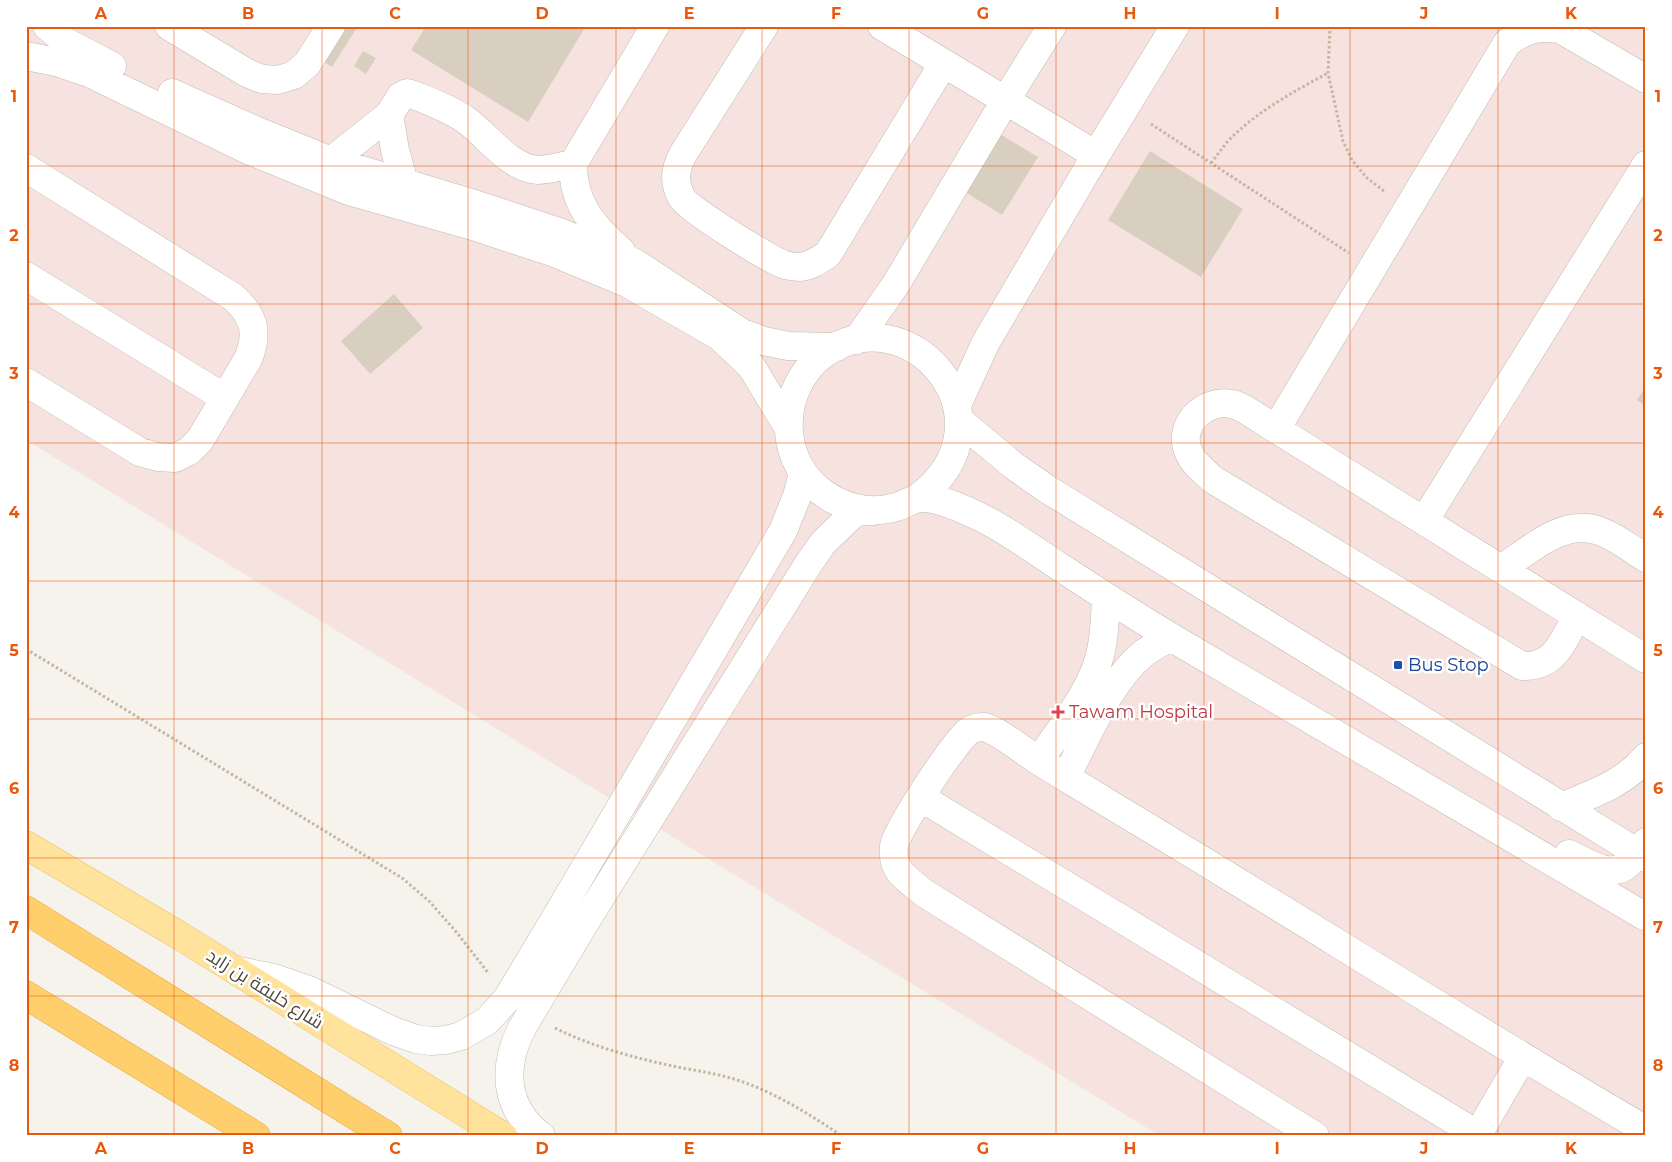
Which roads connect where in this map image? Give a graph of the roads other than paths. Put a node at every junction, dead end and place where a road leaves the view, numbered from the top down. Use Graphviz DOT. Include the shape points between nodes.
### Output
graph roads {
  1 [pos="47,26"];
  2 [pos="169,26"];
  3 [pos="331,26"];
  4 [pos="655,26"];
  5 [pos="764,26"];
  6 [pos="882,26"];
  7 [pos="1052,26"];
  8 [pos="1175,26"];
  9 [pos="1534,27"];
  10 [pos="26,56"];
  11 [pos="943,64"];
  12 [pos="1646,78"];
  13 [pos="1005,101"];
  14 [pos="389,115"];
  15 [pos="1096,155"];
  16 [pos="331,161"];
  17 [pos="573,164"];
  18 [pos="1646,164"];
  19 [pos="26,168"];
  20 [pos="404,184"];
  21 [pos="635,264"];
  22 [pos="26,276"];
  23 [pos="847,343"];
  24 [pos="26,382"];
  25 [pos="225,398"];
  26 [pos="958,412"];
  27 [pos="788,427"];
  28 [pos="1276,429"];
  29 [pos="803,473"];
  30 [pos="919,498"];
  31 [pos="873,511"];
  32 [pos="1424,521"];
  33 [pos="1646,558"];
  34 [pos="1501,569"];
  35 [pos="1106,597"];
  36 [pos="1577,616"];
  37 [pos="1170,637"];
  38 [pos="1646,659"];
  39 [pos="1646,757"];
  40 [pos="1039,761"];
  41 [pos="1066,777"];
  42 [pos="920,797"];
  43 [pos="1561,807"];
  44 [pos="1501,831"];
  45 [pos="26,845"];
  46 [pos="1643,851"];
  47 [pos="26,910"];
  48 [pos="1646,917"];
  49 [pos="234,970"];
  50 [pos="26,995"];
  51 [pos="1522,1058"];
  52 [pos="1646,1130"];
  53 [pos="1478,1135"];
  54 [pos="256,1136"];
  55 [pos="388,1136"];
  56 [pos="503,1136"];
  57 [pos="541,1136"];
  58 [pos="1315,1136"];
  1 -- 16 [label="street" via="66,42 94,58"];
  2 -- 3 [label="street" via="247,73 262,79 278,80 294,75 307,64"];
  4 -- 17 [label="street"];
  5 -- 11 [label="street" via="683,154 675,177 683,200 692,209 786,266 816,263 828,254"];
  6 -- 11 [label="street"];
  7 -- 13 [label="street"];
  8 -- 15 [label="street"];
  9 -- 12 [label="street" via="1560,29"];
  9 -- 28 [label="street" via="1507,43 1502,50"];
  10 -- 27 [label="street" via="89,73 248,150 349,191 546,250 627,283 725,341 751,366"];
  11 -- 13 [label="street"];
  13 -- 15 [label="street"];
  13 -- 23 [label="street" via="896,284"];
  14 -- 16 [label="street"];
  14 -- 17 [label="street" via="401,96 414,94 468,121 511,160 524,167 538,170"];
  14 -- 20 [label="street"];
  15 -- 26 [label="street" via="986,342"];
  16 -- 20 [label="street"];
  17 -- 21 [label="street" via="575,189 584,211"];
  18 -- 32 [label="street"];
  19 -- 25 [label="street" via="244,306 251,318 253,346"];
  20 -- 21 [label="street" via="559,232"];
  21 -- 23 [label="street" via="742,333 788,346"];
  22 -- 25 [label="street"];
  23 -- 26 [label="street" via="882,339 919,352 939,369 953,392"];
  23 -- 27 [label="street" via="823,355 800,379 793,394"];
  24 -- 25 [label="street" via="140,452 158,457 175,458 189,451 200,440"];
  26 -- 30 [label="street" via="957,443 950,464 942,477"];
  26 -- 43 [label="street" via="1007,461 1047,488"];
  27 -- 29 [label="street" via="795,459"];
  28 -- 32 [label="street"];
  28 -- 36 [label="street" via="1233,404 1216,404 1200,410 1190,423 1185,439 1189,454 1212,479 1522,666 1535,667 1548,661 1557,652"];
  29 -- 31 [label="street" via="833,500 852,508"];
  29 -- 49 [label="street" via="783,531 507,999 487,1021 475,1030 446,1040 416,1039 311,991 274,978"];
  30 -- 31 [label="street"];
  30 -- 35 [label="street" via="954,505 989,521"];
  31 -- 57 [label="street" via="855,512 823,543 809,563 584,924 515,1042 510,1058 510,1090 523,1118"];
  32 -- 34 [label="street"];
  33 -- 34 [label="street" via="1601,531 1571,528 1557,533"];
  34 -- 36 [label="street"];
  35 -- 37 [label="street"];
  35 -- 40 [label="street" via="1104,636 1093,674"];
  36 -- 38 [label="street"];
  37 -- 41 [label="street" via="1144,653 1128,668"];
  37 -- 44 [label="street"];
  39 -- 43 [label="street" via="1624,778"];
  40 -- 41 [label="street"];
  40 -- 42 [label="street" via="995,732 976,728 960,740"];
  41 -- 51 [label="street"];
  42 -- 53 [label="street"];
  42 -- 58 [label="street" via="894,846 896,865 908,880"];
  43 -- 46 [label="street"];
  44 -- 46 [label="street" via="1522,831 1605,870 1622,869"];
  44 -- 48 [label="street"];
  45 -- 49 [label="main road, شارع خليفة بن زايد"];
  47 -- 55 [label="highway"];
  49 -- 56 [label="main road, شارع خليفة بن زايد"];
  50 -- 54 [label="highway"];
  51 -- 52 [label="street"];
  51 -- 53 [label="street"];
}
